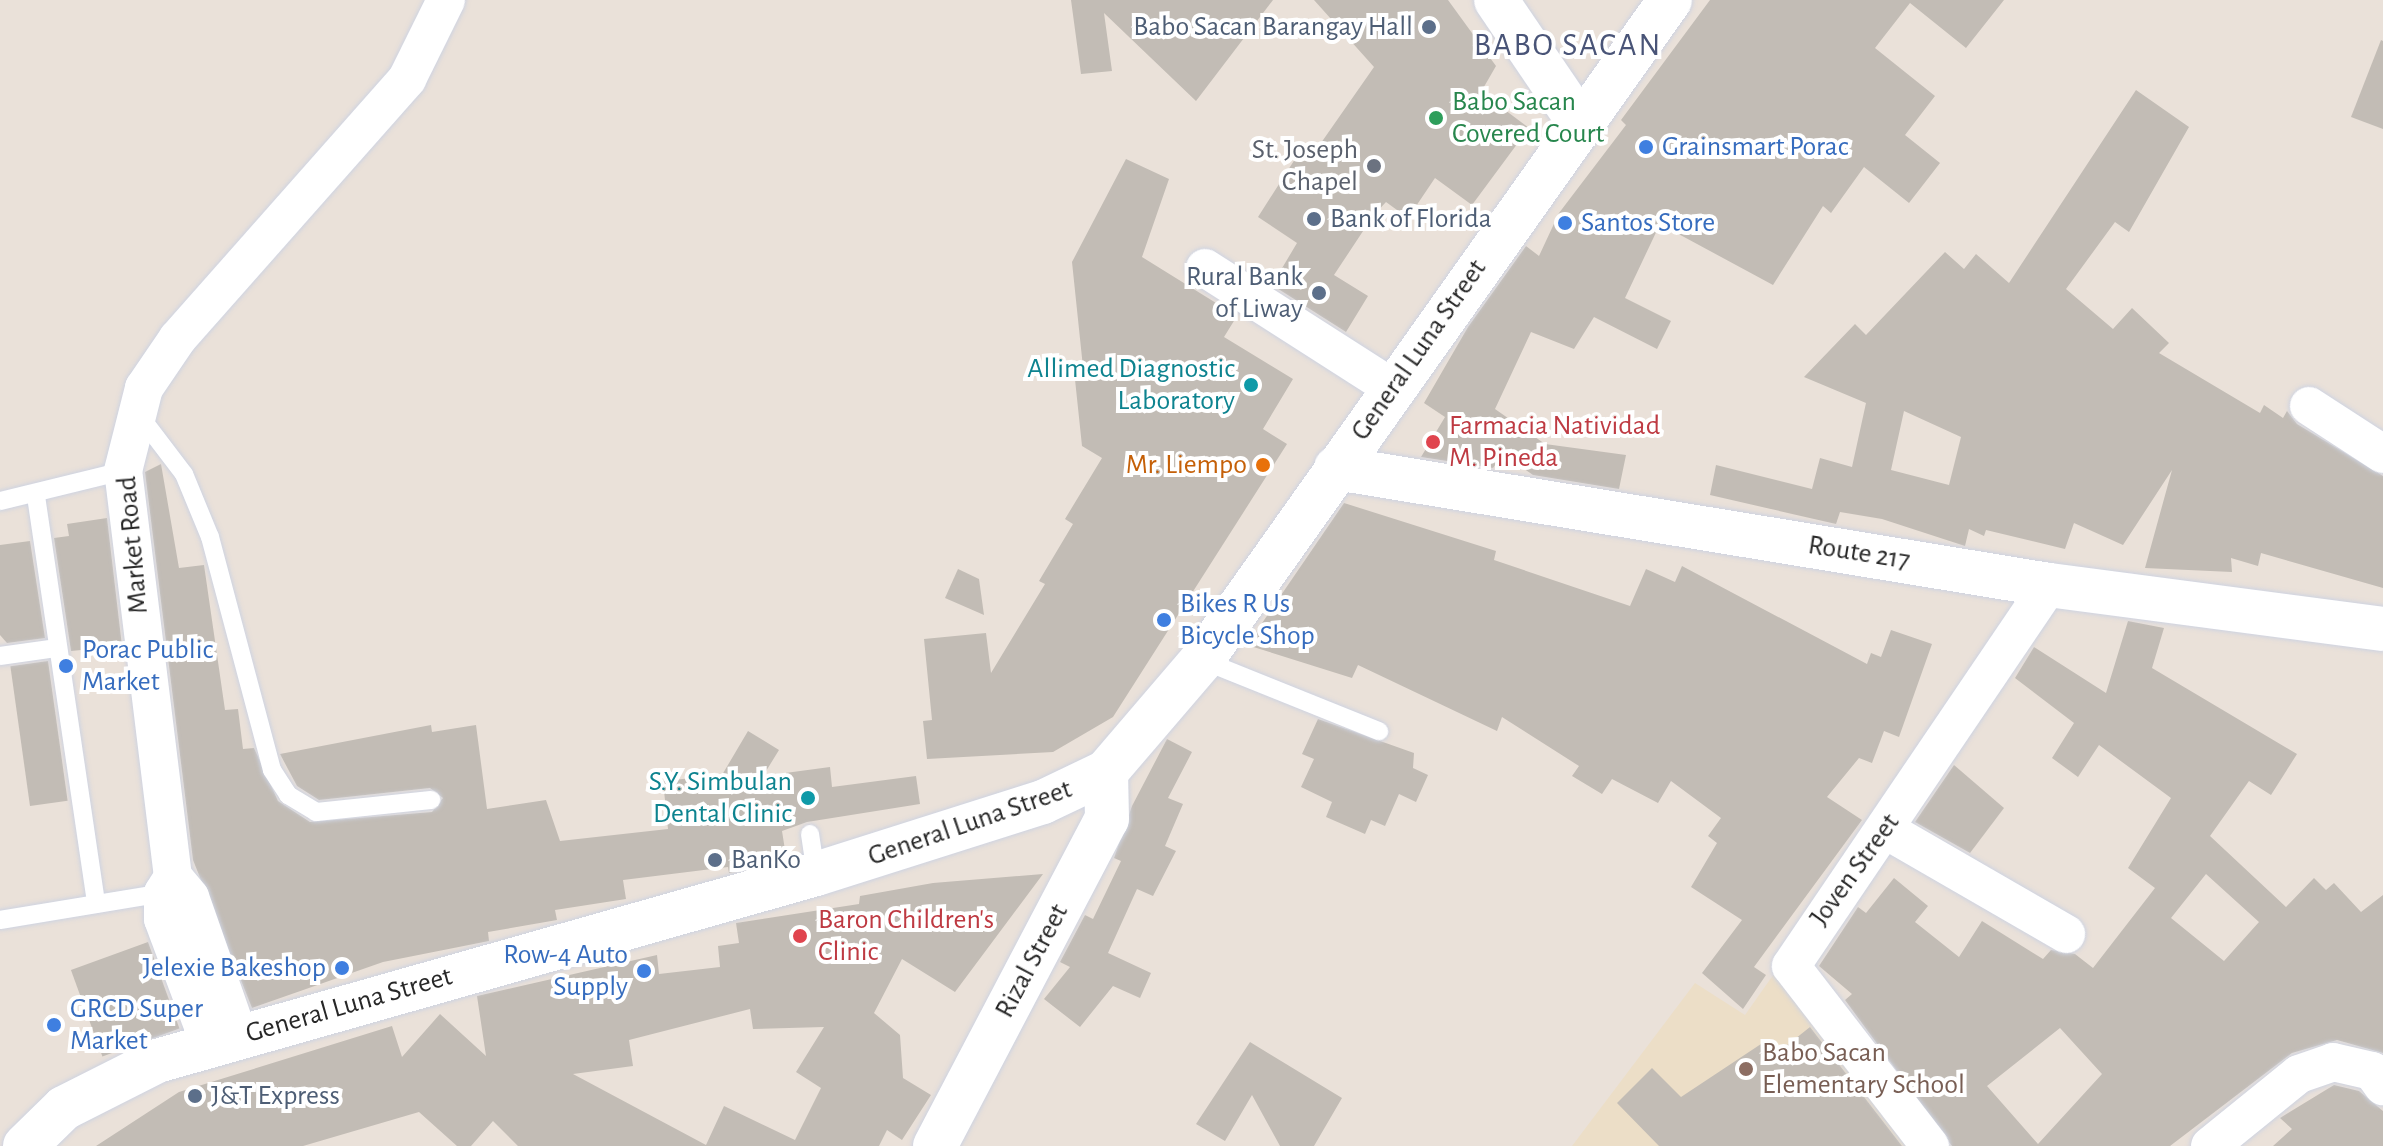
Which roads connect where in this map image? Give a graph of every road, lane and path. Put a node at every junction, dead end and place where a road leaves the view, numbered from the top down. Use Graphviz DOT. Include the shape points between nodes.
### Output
graph roads {
  1 [pos="446,0"];
  2 [pos="1496,0"];
  3 [pos="1670,0"];
  4 [pos="1579,122"];
  5 [pos="1205,268"];
  6 [pos="1393,388"];
  7 [pos="2309,406"];
  8 [pos="136,412"];
  9 [pos="2383,454"];
  10 [pos="1336,468"];
  11 [pos="123,471"];
  12 [pos="36,496"];
  13 [pos="0,501"];
  14 [pos="2049,585"];
  15 [pos="2383,629"];
  16 [pos="57,648"];
  17 [pos="0,656"];
  18 [pos="1202,660"];
  19 [pos="1379,731"];
  20 [pos="1106,772"];
  21 [pos="431,800"];
  22 [pos="1886,830"];
  23 [pos="168,885"];
  24 [pos="96,904"];
  25 [pos="0,920"];
  26 [pos="2066,934"];
  27 [pos="225,1041"];
  28 [pos="2383,1086"];
  29 [pos="39,1141"];
  30 [pos="935,1146"];
  31 [pos="1930,1146"];
  32 [pos="2210,1146"];
  1 -- 8 [label="street, Market Road" via="407,79 178,338"];
  2 -- 4 [label="main road"];
  3 -- 4 [label="main road, General Luna Street"];
  4 -- 6 [label="main road, General Luna Street"];
  5 -- 6 [label="street"];
  6 -- 10 [label="main road, General Luna Street"];
  7 -- 9 [label="street"];
  8 -- 11 [label="street, Market Road"];
  8 -- 21 [label="lane" via="184,474 210,537 268,757 288,795 316,812"];
  10 -- 14 [label="main road, Route 217"];
  10 -- 18 [label="main road, General Luna Street"];
  11 -- 12 [label="lane"];
  11 -- 23 [label="street, Market Road"];
  12 -- 13 [label="lane"];
  12 -- 16 [label="lane"];
  14 -- 15 [label="main road, Route 217"];
  14 -- 22 [label="street, Joven Street"];
  16 -- 17 [label="lane"];
  16 -- 24 [label="lane"];
  18 -- 19 [label="lane"];
  18 -- 20 [label="main road, General Luna Street"];
  20 -- 27 [label="main road, General Luna Street" via="1043,802 813,854"];
  20 -- 30 [label="main road, Rizal Street" via="1107,819"];
  22 -- 26 [label="street"];
  22 -- 31 [label="street, Joven Street" via="1791,966"];
  23 -- 24 [label="lane"];
  23 -- 27 [label="street, Market Road" via="190,897"];
  24 -- 25 [label="lane"];
  27 -- 29 [label="main road, General Luna Street" via="108,1082"];
  28 -- 32 [label="street" via="2372,1071 2333,1062 2299,1074"];
}
